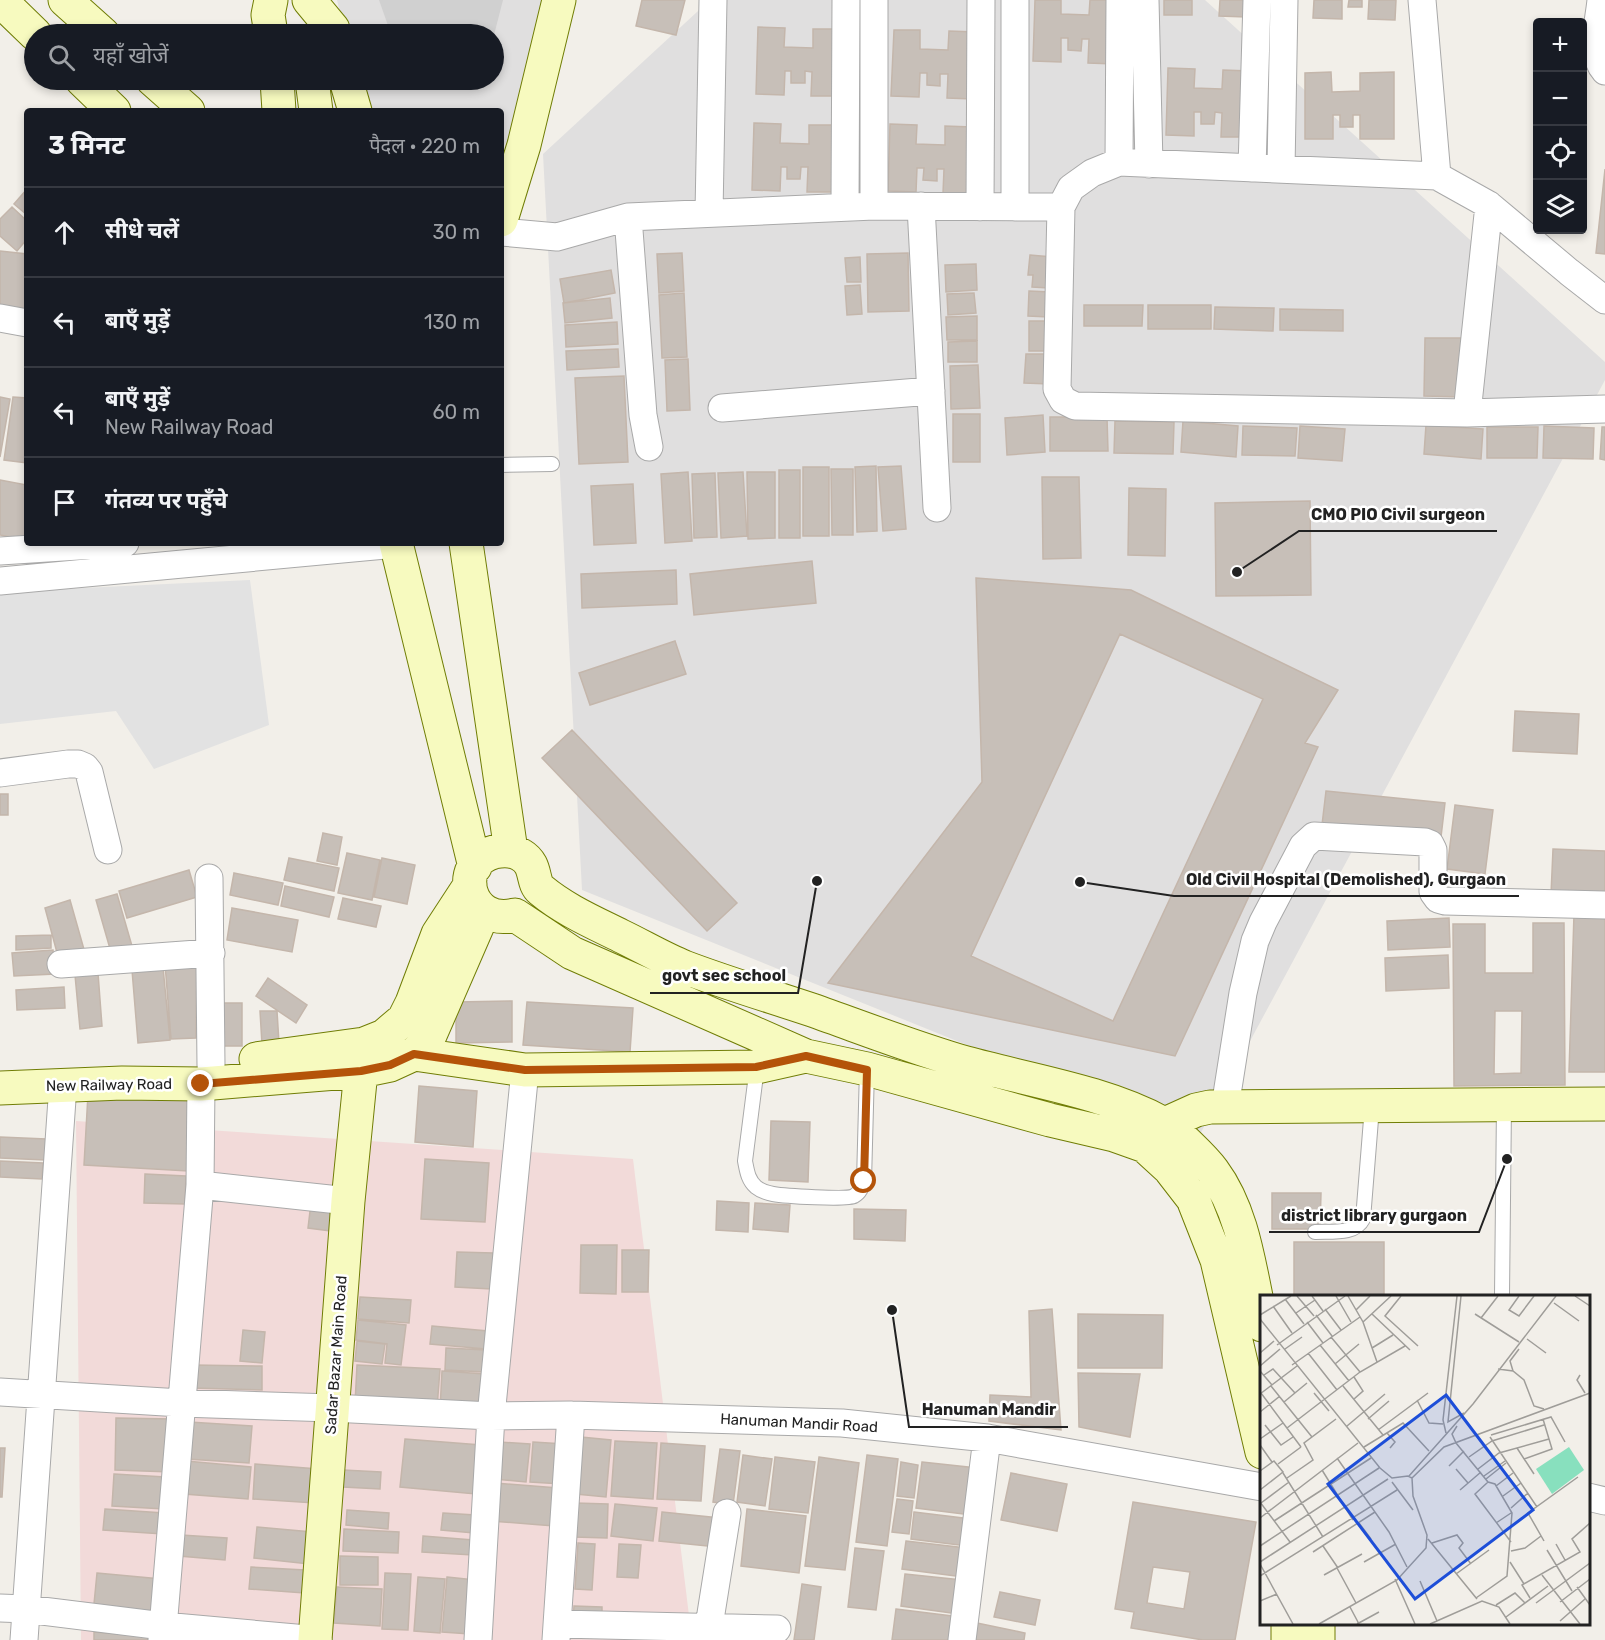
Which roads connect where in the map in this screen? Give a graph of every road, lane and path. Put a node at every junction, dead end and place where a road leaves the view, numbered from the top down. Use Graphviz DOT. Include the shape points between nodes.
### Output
graph roads {
  1 [pos="0,0"];
  2 [pos="65,0"];
  3 [pos="271,0"];
  4 [pos="301,0"];
  5 [pos="309,0"];
  6 [pos="559,0"];
  7 [pos="713,0"];
  8 [pos="846,0"];
  9 [pos="874,0"];
  10 [pos="981,0"];
  11 [pos="1015,0"];
  12 [pos="1120,0"];
  13 [pos="1146,0"];
  14 [pos="1257,0"];
  15 [pos="1284,0"];
  16 [pos="1422,0"];
  17 [pos="1601,0"];
  18 [pos="25,24"];
  19 [pos="92,24"];
  20 [pos="269,24"];
  21 [pos="304,24"];
  22 [pos="330,24"];
  23 [pos="1605,71"];
  24 [pos="92,90"];
  25 [pos="164,90"];
  26 [pos="278,90"];
  27 [pos="313,90"];
  28 [pos="349,90"];
  29 [pos="111,108"];
  30 [pos="185,108"];
  31 [pos="279,108"];
  32 [pos="316,108"];
  33 [pos="354,108"];
  34 [pos="1119,162"];
  35 [pos="1149,164"];
  36 [pos="1252,168"];
  37 [pos="1281,169"];
  38 [pos="1437,176"];
  39 [pos="1489,205"];
  40 [pos="874,206"];
  41 [pos="921,206"];
  42 [pos="846,207"];
  43 [pos="980,207"];
  44 [pos="1015,207"];
  45 [pos="1061,207"];
  46 [pos="504,210"];
  47 [pos="709,213"];
  48 [pos="628,217"];
  49 [pos="504,232"];
  50 [pos="1605,300"];
  51 [pos="0,318"];
  52 [pos="24,322"];
  53 [pos="931,391"];
  54 [pos="722,408"];
  55 [pos="1605,409"];
  56 [pos="1467,413"];
  57 [pos="649,447"];
  58 [pos="552,464"];
  59 [pos="504,465"];
  60 [pos="937,508"];
  61 [pos="78,546"];
  62 [pos="375,546"];
  63 [pos="397,546"];
  64 [pos="466,546"];
  65 [pos="0,551"];
  66 [pos="0,581"];
  67 [pos="0,773"];
  68 [pos="108,850"];
  69 [pos="511,851"];
  70 [pos="209,878"];
  71 [pos="486,895"];
  72 [pos="1605,905"];
  73 [pos="211,953"];
  74 [pos="61,964"];
  75 [pos="414,1054"];
  76 [pos="806,1056"];
  77 [pos="0,1067"];
  78 [pos="756,1067"];
  79 [pos="525,1070"];
  80 [pos="867,1070"];
  81 [pos="361,1071"];
  82 [pos="206,1075"];
  83 [pos="63,1085"];
  84 [pos="0,1088"];
  85 [pos="1504,1104"];
  86 [pos="1605,1104"];
  87 [pos="1225,1107"];
  88 [pos="1372,1107"];
  89 [pos="1165,1124"];
  90 [pos="200,1185"];
  91 [pos="348,1201"];
  92 [pos="1315,1232"];
  93 [pos="1502,1295"];
  94 [pos="1260,1316"];
  95 [pos="0,1392"];
  96 [pos="40,1394"];
  97 [pos="181,1403"];
  98 [pos="332,1408"];
  99 [pos="571,1415"];
  100 [pos="491,1416"];
  101 [pos="987,1438"];
  102 [pos="1260,1443"];
  103 [pos="1260,1487"];
  104 [pos="1590,1497"];
  105 [pos="1605,1501"];
  106 [pos="727,1513"];
  107 [pos="13,1608"];
  108 [pos="709,1626"];
  109 [pos="777,1629"];
  110 [pos="558,1632"];
  111 [pos="162,1633"];
  112 [pos="24,1640"];
  113 [pos="316,1640"];
  114 [pos="478,1640"];
  115 [pos="962,1640"];
  1 -- 18 [label="main road"];
  2 -- 19 [label="main road"];
  3 -- 20 [label="main road"];
  4 -- 21 [label="main road"];
  5 -- 22 [label="main road"];
  6 -- 46 [label="main road"];
  7 -- 47 [label="street"];
  8 -- 42 [label="street"];
  9 -- 40 [label="street"];
  10 -- 43 [label="street"];
  11 -- 44 [label="street"];
  12 -- 34 [label="street"];
  13 -- 35 [label="street"];
  14 -- 36 [label="street"];
  15 -- 37 [label="street"];
  16 -- 38 [label="street"];
  17 -- 23 [label="street" via="1595,52"];
  24 -- 29 [label="main road"];
  25 -- 30 [label="main road"];
  26 -- 31 [label="main road"];
  27 -- 32 [label="main road"];
  28 -- 33 [label="main road"];
  34 -- 35 [label="street"];
  34 -- 45 [label="street" via="1092,173 1071,188"];
  35 -- 36 [label="street"];
  36 -- 37 [label="street"];
  37 -- 38 [label="street"];
  38 -- 39 [label="street"];
  39 -- 50 [label="street"];
  39 -- 56 [label="street"];
  40 -- 41 [label="street"];
  40 -- 42 [label="street"];
  41 -- 43 [label="street"];
  41 -- 53 [label="street"];
  42 -- 47 [label="street"];
  43 -- 44 [label="street"];
  44 -- 45 [label="street"];
  45 -- 56 [label="street" via="1057,389 1063,400 1075,406"];
  47 -- 48 [label="street"];
  48 -- 49 [label="street" via="557,237"];
  48 -- 57 [label="street" via="643,415"];
  51 -- 52 [label="street"];
  53 -- 54 [label="street"];
  53 -- 60 [label="street"];
  55 -- 56 [label="street"];
  58 -- 59 [label="lane"];
  61 -- 65 [label="street"];
  62 -- 66 [label="street"];
  63 -- 71 [label="main road"];
  64 -- 69 [label="main road"];
  67 -- 68 [label="street" via="68,764 85,767"];
  69 -- 71 [label="main road" via="481,858"];
  69 -- 89 [label="main road" via="527,860 537,886 560,906 683,966 963,1062 1122,1104"];
  70 -- 73 [label="street"];
  71 -- 75 [label="main road, New Railway Road" via="427,1042"];
  71 -- 76 [label="main road" via="572,953"];
  71 -- 82 [label="main road, New Railway Road" via="438,934 404,1019 384,1036 364,1044"];
  72 -- 87 [label="street" via="1445,901 1433,892 1430,844 1314,836 1303,846 1255,941"];
  73 -- 74 [label="street"];
  73 -- 82 [label="street"];
  75 -- 79 [label="main road"];
  75 -- 81 [label="main road, New Railway Road" via="390,1065"];
  76 -- 78 [label="main road"];
  76 -- 80 [label="main road"];
  77 -- 82 [label="main road, New Railway Road"];
  78 -- 79 [label="main road"];
  78 -- 80 [label="lane" via="745,1161 754,1186 776,1195 841,1198 852,1198 864,1181"];
  79 -- 100 [label="street"];
  80 -- 102 [label="main road" via="1145,1146 1193,1199 1217,1260"];
  81 -- 82 [label="main road, New Railway Road"];
  81 -- 91 [label="main road, Sadar Bazar Main Road"];
  82 -- 83 [label="main road, New Railway Road"];
  82 -- 90 [label="street"];
  83 -- 84 [label="main road, New Railway Road"];
  83 -- 96 [label="street"];
  85 -- 86 [label="main road"];
  85 -- 88 [label="main road"];
  85 -- 93 [label="lane"];
  87 -- 88 [label="main road"];
  87 -- 89 [label="main road" via="1196,1110"];
  88 -- 92 [label="lane" via="1360,1226"];
  89 -- 94 [label="main road" via="1212,1170 1227,1193 1240,1229"];
  90 -- 91 [label="street"];
  90 -- 97 [label="street"];
  91 -- 98 [label="main road, Sadar Bazar Main Road"];
  95 -- 96 [label="street, Hanuman Mandir Road"];
  96 -- 97 [label="street, Hanuman Mandir Road"];
  96 -- 107 [label="street"];
  97 -- 98 [label="street, Hanuman Mandir Road"];
  97 -- 111 [label="street"];
  98 -- 100 [label="street, Hanuman Mandir Road"];
  98 -- 113 [label="main road, Sadar Bazar Main Road"];
  99 -- 100 [label="street, Hanuman Mandir Road"];
  99 -- 101 [label="street, Hanuman Mandir Road" via="842,1423"];
  99 -- 110 [label="street"];
  100 -- 114 [label="street"];
  101 -- 103 [label="street, Hanuman Mandir Road"];
  101 -- 115 [label="street"];
  104 -- 105 [label="street"];
  106 -- 108 [label="street"];
  107 -- 111 [label="street"];
  107 -- 112 [label="street"];
  108 -- 109 [label="street"];
  108 -- 110 [label="street"];
  111 -- 113 [label="street"];
}
